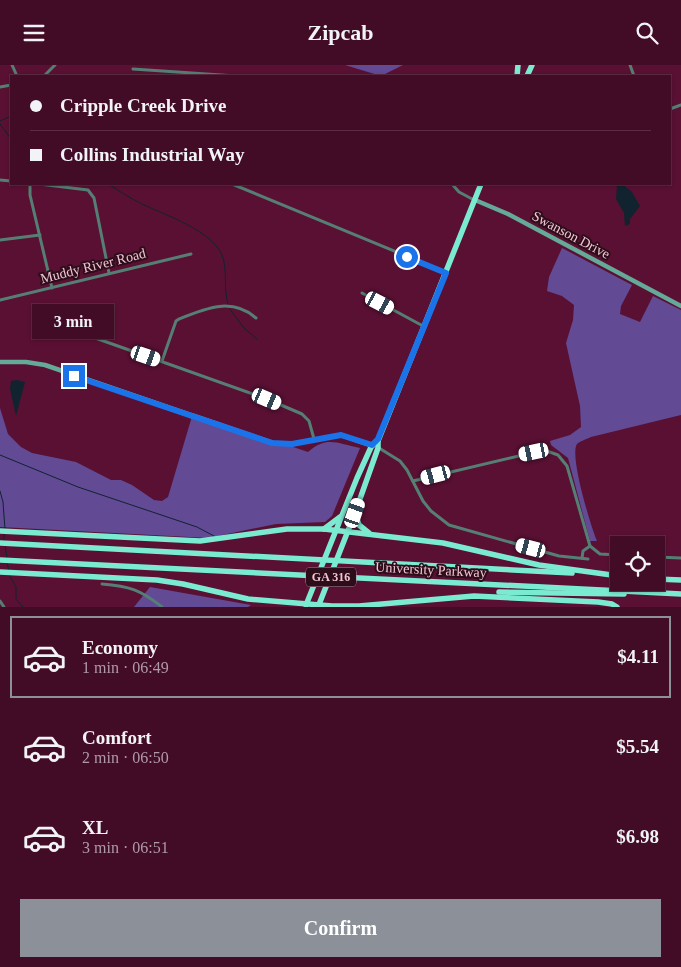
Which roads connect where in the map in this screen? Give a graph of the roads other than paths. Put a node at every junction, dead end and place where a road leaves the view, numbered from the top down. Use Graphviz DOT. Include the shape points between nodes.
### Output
graph roads {
  1 [pos="55,65"];
  2 [pos="133,69"];
  3 [pos="45,75"];
  4 [pos="221,75"];
  5 [pos="30,185"];
  6 [pos="47,185"];
  7 [pos="234,185"];
  8 [pos="453,185"];
  9 [pos="481,185"];
  10 [pos="475,200"];
  11 [pos="40,235"];
  12 [pos="0,240"];
  13 [pos="191,254"];
  14 [pos="110,273"];
  15 [pos="446,273"];
  16 [pos="52,288"];
  17 [pos="362,293"];
  18 [pos="0,300"];
  19 [pos="681,306"];
  20 [pos="256,318"];
  21 [pos="424,326"];
  22 [pos="70,329"];
  23 [pos="162,361"];
  24 [pos="0,362"];
  25 [pos="314,439"];
  26 [pos="376,445"];
  27 [pos="413,481"];
  28 [pos="355,513"];
  29 [pos="342,516"];
  30 [pos="324,529"];
  31 [pos="2,531"];
  32 [pos="336,531"];
  33 [pos="348,532"];
  34 [pos="373,535"];
  35 [pos="0,543"];
  36 [pos="590,546"];
  37 [pos="610,555"];
  38 [pos="582,558"];
  39 [pos="665,558"];
  40 [pos="588,559"];
  41 [pos="681,559"];
  42 [pos="0,560"];
  43 [pos="0,573"];
  44 [pos="610,575"];
  45 [pos="610,576"];
  46 [pos="665,579"];
  47 [pos="681,580"];
  48 [pos="102,584"];
  49 [pos="662,593"];
  50 [pos="681,594"];
  51 [pos="474,596"];
  52 [pos="0,601"];
  53 [pos="275,603"];
  54 [pos="306,606"];
  55 [pos="318,606"];
  56 [pos="4,607"];
  57 [pos="162,607"];
  58 [pos="286,607"];
  59 [pos="331,607"];
  60 [pos="617,607"];
  1 -- 3 [label="street"];
  2 -- 4 [label="street"];
  5 -- 11 [label="street"];
  6 -- 14 [label="street" via="88,190 94,198"];
  7 -- 15 [label="street"];
  8 -- 10 [label="street, Swanson Drive"];
  9 -- 10 [label="highway"];
  10 -- 15 [label="highway"];
  10 -- 19 [label="street, Swanson Drive" via="504,212"];
  11 -- 12 [label="street"];
  11 -- 16 [label="street"];
  13 -- 14 [label="street, Muddy River Road"];
  14 -- 16 [label="street, Muddy River Road"];
  15 -- 21 [label="highway"];
  16 -- 18 [label="street, Muddy River Road"];
  17 -- 21 [label="street"];
  20 -- 23 [label="street" via="247,310 228,305 179,319"];
  21 -- 26 [label="highway"];
  22 -- 23 [label="street"];
  23 -- 25 [label="street" via="302,413 309,421"];
  24 -- 25 [label="street" via="45,365 272,443"];
  25 -- 26 [label="street" via="341,435"];
  26 -- 27 [label="street" via="400,461"];
  26 -- 28 [label="highway"];
  26 -- 29 [label="highway"];
  27 -- 36 [label="street" via="544,449 551,451 567,466"];
  27 -- 38 [label="street" via="431,511 454,527 559,556"];
  28 -- 33 [label="highway"];
  28 -- 34 [label="highway" via="359,525"];
  29 -- 30 [label="highway"];
  29 -- 32 [label="highway"];
  30 -- 31 [label="highway" via="286,529 200,541"];
  30 -- 32 [label="highway"];
  32 -- 33 [label="highway"];
  32 -- 54 [label="highway"];
  33 -- 34 [label="highway"];
  33 -- 55 [label="highway"];
  34 -- 44 [label="highway" via="443,543 539,565"];
  35 -- 45 [label="highway, University Parkway / GA 316"];
  36 -- 37 [label="street" via="600,554"];
  36 -- 38 [label="street"];
  38 -- 40 [label="street"];
  39 -- 41 [label="street"];
  42 -- 49 [label="highway, University Parkway / GA 316"];
  43 -- 53 [label="highway" via="170,582"];
  46 -- 47 [label="highway"];
  48 -- 57 [label="street" via="126,585"];
  49 -- 50 [label="highway, University Parkway / GA 316"];
  49 -- 51 [label="highway" via="532,591"];
  51 -- 59 [label="highway"];
  51 -- 60 [label="highway" via="598,602"];
  52 -- 56 [label="street"];
  53 -- 54 [label="highway"];
  53 -- 58 [label="highway"];
  54 -- 55 [label="highway"];
  55 -- 59 [label="highway"];
}
